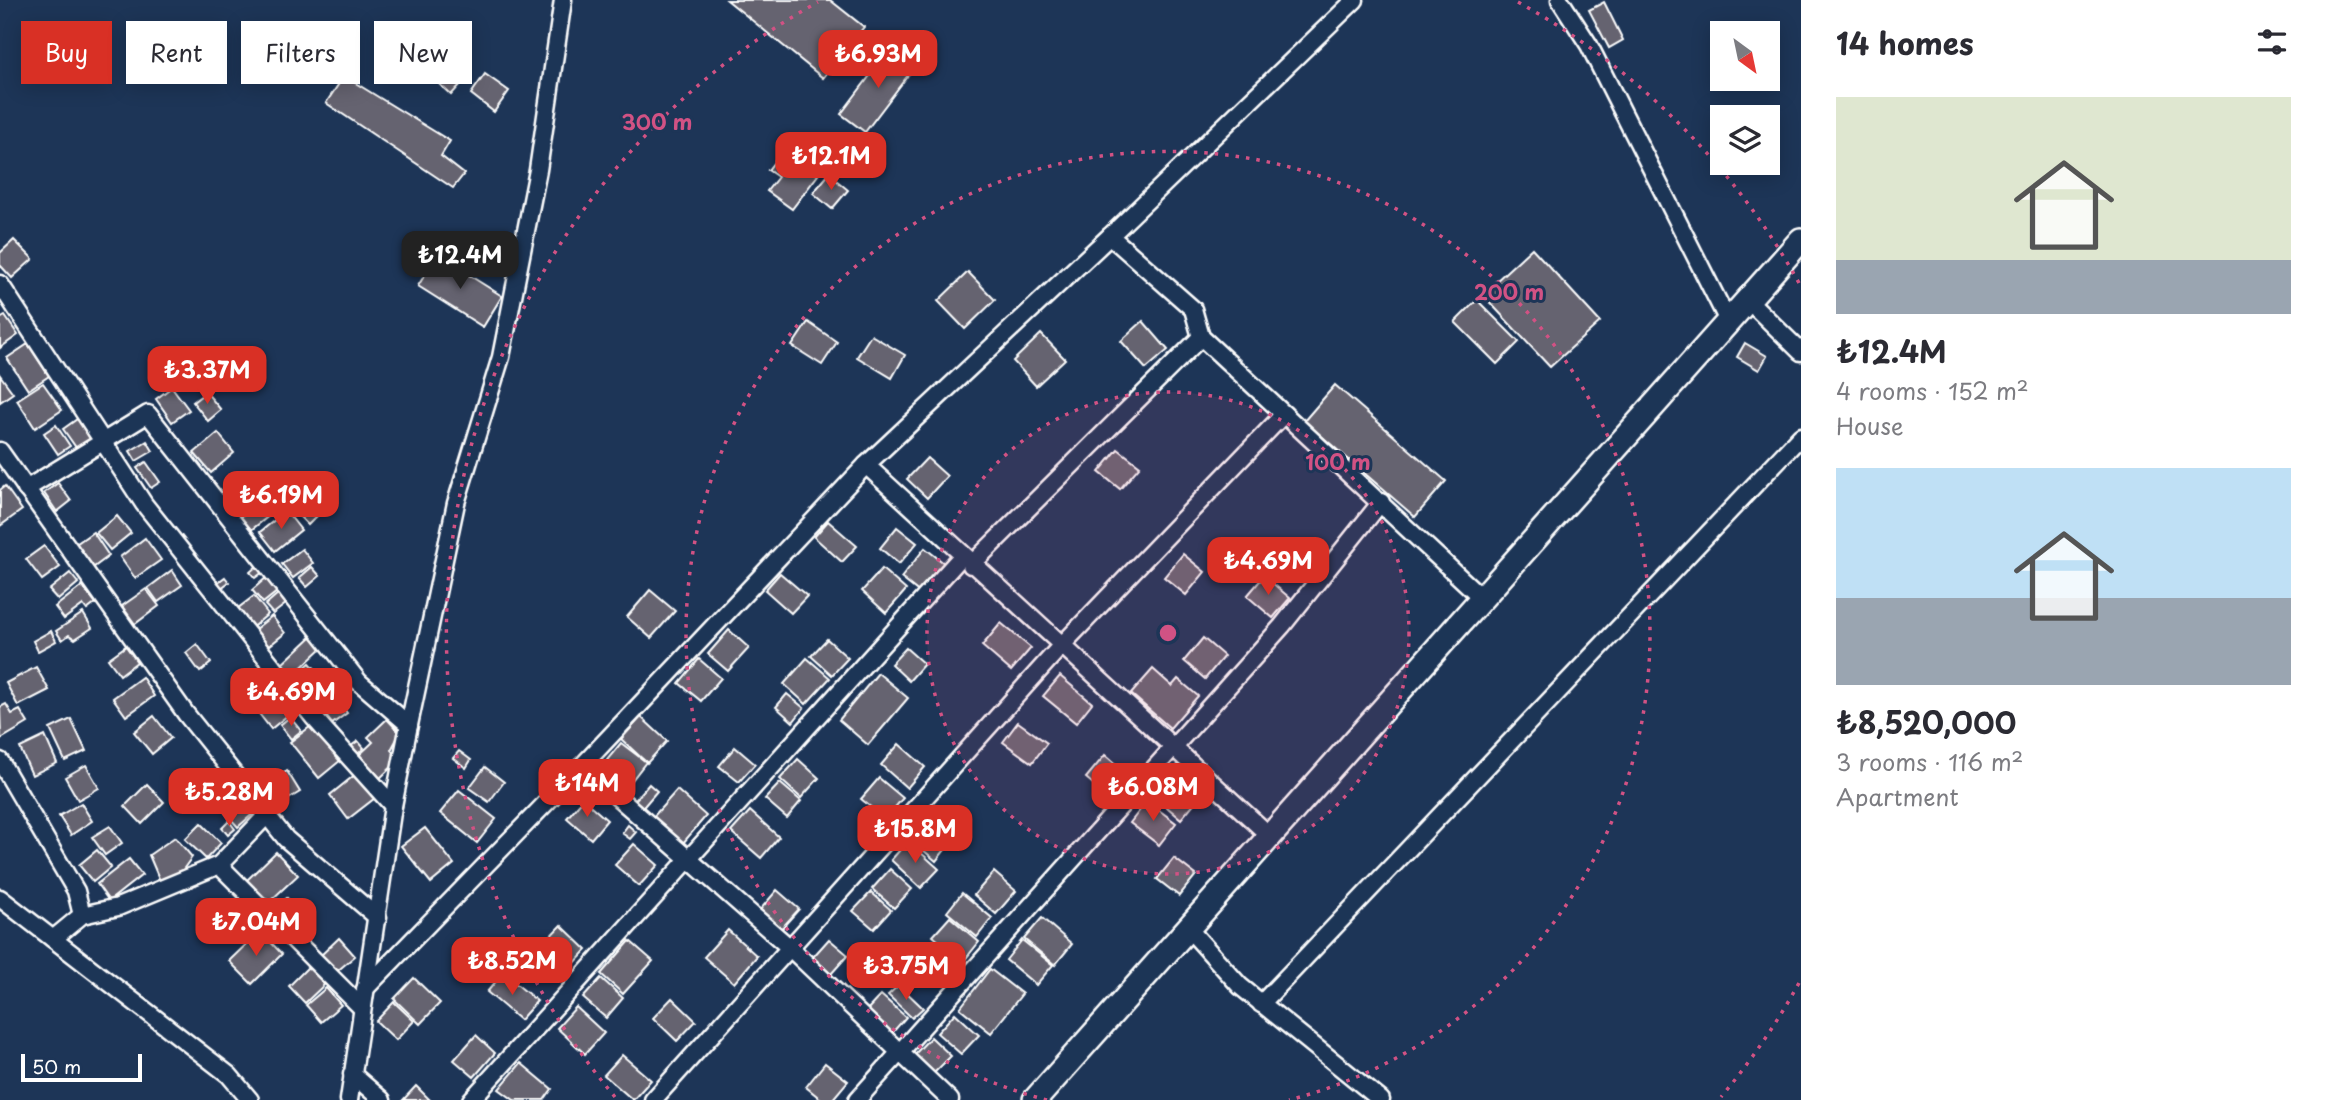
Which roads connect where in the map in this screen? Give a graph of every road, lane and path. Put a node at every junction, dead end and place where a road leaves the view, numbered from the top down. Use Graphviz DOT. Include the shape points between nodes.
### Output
graph roads {
  1 [pos="563,0"];
  2 [pos="1355,0"];
  3 [pos="1560,0"];
  4 [pos="1110,236"];
  5 [pos="1801,240"];
  6 [pos="0,284"];
  7 [pos="1748,300"];
  8 [pos="1728,321"];
  9 [pos="1201,337"];
  10 [pos="1801,352"];
  11 [pos="1283,414"];
  12 [pos="1801,436"];
  13 [pos="104,442"];
  14 [pos="0,451"];
  15 [pos="866,465"];
  16 [pos="26,489"];
  17 [pos="1381,502"];
  18 [pos="967,561"];
  19 [pos="1482,598"];
  20 [pos="1061,646"];
  21 [pos="409,725"];
  22 [pos="1172,748"];
  23 [pos="0,761"];
  24 [pos="582,766"];
  25 [pos="393,806"];
  26 [pos="268,814"];
  27 [pos="1270,836"];
  28 [pos="688,857"];
  29 [pos="219,865"];
  30 [pos="0,898"];
  31 [pos="82,915"];
  32 [pos="378,918"];
  33 [pos="1188,929"];
  34 [pos="54,939"];
  35 [pos="789,947"];
  36 [pos="365,989"];
  37 [pos="1261,1004"];
  38 [pos="362,1008"];
  39 [pos="899,1054"];
  40 [pos="352,1074"];
  41 [pos="250,1100"];
  42 [pos="349,1100"];
  43 [pos="382,1100"];
  44 [pos="471,1100"];
  45 [pos="653,1100"];
  46 [pos="858,1100"];
  47 [pos="950,1100"];
  48 [pos="1035,1100"];
  49 [pos="1381,1100"];
  1 -- 21 [label="street" via="538,170 501,358 456,503"];
  2 -- 4 [label="street"];
  3 -- 8 [label="street" via="1589,45"];
  4 -- 9 [label="street" via="1193,309"];
  4 -- 15 [label="street"];
  5 -- 7 [label="main road"];
  6 -- 13 [label="street"];
  7 -- 8 [label="main road"];
  7 -- 10 [label="street"];
  8 -- 19 [label="main road"];
  9 -- 11 [label="street"];
  9 -- 18 [label="street"];
  11 -- 17 [label="street"];
  11 -- 20 [label="street"];
  12 -- 37 [label="street"];
  13 -- 16 [label="street"];
  13 -- 21 [label="street" via="148,414 359,682"];
  13 -- 25 [label="street" via="144,504 314,718"];
  14 -- 16 [label="street"];
  15 -- 18 [label="street"];
  15 -- 24 [label="street"];
  16 -- 26 [label="street" via="186,714"];
  17 -- 19 [label="street"];
  17 -- 22 [label="street" via="1282,626"];
  18 -- 20 [label="street"];
  18 -- 28 [label="street"];
  19 -- 27 [label="main road"];
  20 -- 22 [label="street"];
  20 -- 35 [label="street"];
  21 -- 25 [label="street"];
  22 -- 27 [label="street"];
  22 -- 39 [label="street"];
  23 -- 31 [label="street" via="76,891"];
  24 -- 28 [label="street"];
  24 -- 36 [label="street"];
  25 -- 32 [label="street"];
  26 -- 29 [label="street"];
  26 -- 32 [label="street" via="286,839"];
  27 -- 33 [label="main road"];
  28 -- 35 [label="street"];
  28 -- 44 [label="street"];
  29 -- 31 [label="street" via="118,907"];
  29 -- 38 [label="street"];
  30 -- 34 [label="street"];
  31 -- 34 [label="street"];
  32 -- 36 [label="street"];
  33 -- 37 [label="street"];
  33 -- 48 [label="main road"];
  34 -- 41 [label="street" via="229,1074"];
  35 -- 39 [label="street"];
  35 -- 45 [label="street"];
  36 -- 38 [label="street"];
  37 -- 49 [label="street"];
  38 -- 40 [label="street"];
  39 -- 46 [label="street"];
  39 -- 47 [label="street"];
  40 -- 42 [label="street"];
  40 -- 43 [label="street"];
}
